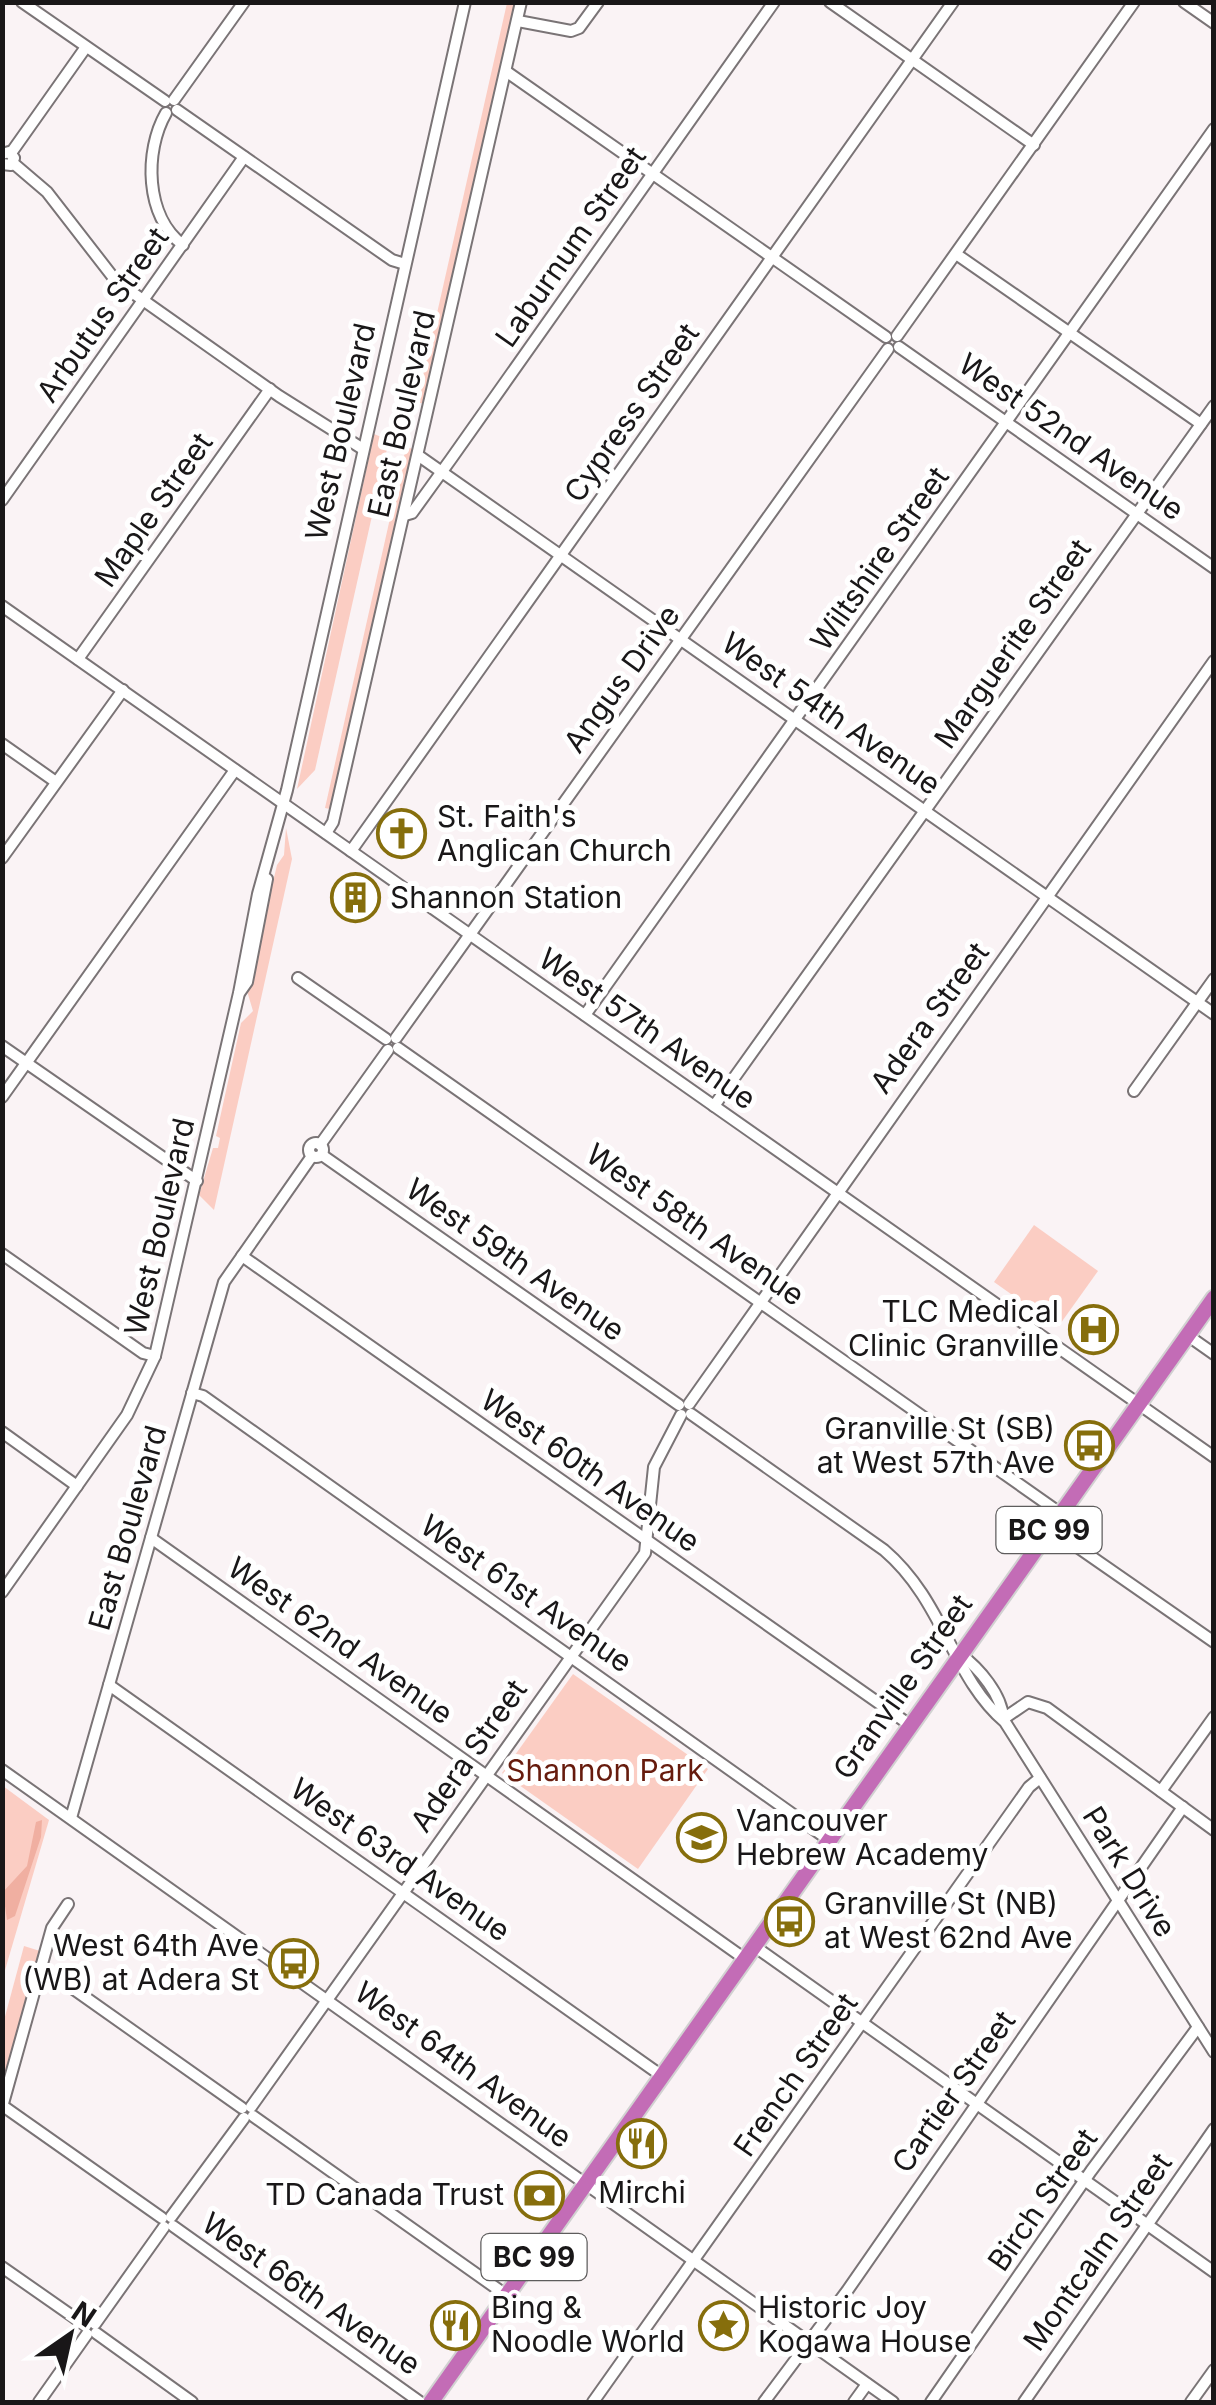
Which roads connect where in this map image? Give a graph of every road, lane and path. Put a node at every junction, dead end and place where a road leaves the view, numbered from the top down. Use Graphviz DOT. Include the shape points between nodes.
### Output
graph roads {
  1 [pos="22,2"];
  2 [pos="244,2"];
  3 [pos="464,2"];
  4 [pos="522,2"];
  5 [pos="598,2"];
  6 [pos="774,2"];
  7 [pos="830,2"];
  8 [pos="953,2"];
  9 [pos="1134,2"];
  10 [pos="1184,2"];
  11 [pos="518,21"];
  12 [pos="1214,24"];
  13 [pos="86,47"];
  14 [pos="912,59"];
  15 [pos="507,72"];
  16 [pos="170,106"];
  17 [pos="1214,129"];
  18 [pos="1034,145"];
  19 [pos="244,158"];
  20 [pos="6,161"];
  21 [pos="653,175"];
  22 [pos="183,246"];
  23 [pos="956,254"];
  24 [pos="773,259"];
  25 [pos="405,264"];
  26 [pos="145,302"];
  27 [pos="1071,334"];
  28 [pos="892,342"];
  29 [pos="270,390"];
  30 [pos="1214,406"];
  31 [pos="1008,422"];
  32 [pos="1201,424"];
  33 [pos="363,449"];
  34 [pos="419,456"];
  35 [pos="442,472"];
  36 [pos="2,500"];
  37 [pos="1136,514"];
  38 [pos="405,515"];
  39 [pos="561,556"];
  40 [pos="1214,568"];
  41 [pos="2,606"];
  42 [pos="681,639"];
  43 [pos="78,659"];
  44 [pos="1214,661"];
  45 [pos="123,690"];
  46 [pos="796,722"];
  47 [pos="2,744"];
  48 [pos="235,770"];
  49 [pos="56,782"];
  50 [pos="283,804"];
  51 [pos="924,810"];
  52 [pos="326,833"];
  53 [pos="350,850"];
  54 [pos="2,858"];
  55 [pos="1047,897"];
  56 [pos="469,935"];
  57 [pos="298,978"];
  58 [pos="1214,979"];
  59 [pos="1197,1003"];
  60 [pos="1214,1014"];
  61 [pos="585,1016"];
  62 [pos="392,1044"];
  63 [pos="2,1046"];
  64 [pos="27,1064"];
  65 [pos="1134,1091"];
  66 [pos="2,1098"];
  67 [pos="714,1106"];
  68 [pos="318,1152"];
  69 [pos="197,1181"];
  70 [pos="837,1192"];
  71 [pos="2,1254"];
  72 [pos="242,1256"];
  73 [pos="1214,1298"];
  74 [pos="760,1302"];
  75 [pos="1187,1335"];
  76 [pos="1214,1354"];
  77 [pos="155,1356"];
  78 [pos="192,1393"];
  79 [pos="1138,1404"];
  80 [pos="685,1410"];
  81 [pos="2,1432"];
  82 [pos="1214,1457"];
  83 [pos="77,1486"];
  84 [pos="1060,1513"];
  85 [pos="1050,1528"];
  86 [pos="150,1538"];
  87 [pos="645,1540"];
  88 [pos="2,1592"];
  89 [pos="1214,1642"];
  90 [pos="960,1655"];
  91 [pos="570,1656"];
  92 [pos="108,1685"];
  93 [pos="1214,1716"];
  94 [pos="1003,1719"];
  95 [pos="910,1725"];
  96 [pos="2,1770"];
  97 [pos="486,1775"];
  98 [pos="1040,1778"];
  99 [pos="1161,1791"];
  100 [pos="1183,1808"];
  101 [pos="70,1818"];
  102 [pos="1214,1830"];
  103 [pos="829,1840"];
  104 [pos="403,1893"];
  105 [pos="1118,1900"];
  106 [pos="68,1904"];
  107 [pos="749,1952"];
  108 [pos="41,1966"];
  109 [pos="328,2006"];
  110 [pos="861,2024"];
  111 [pos="1198,2028"];
  112 [pos="1214,2052"];
  113 [pos="662,2076"];
  114 [pos="976,2104"];
  115 [pos="3,2106"];
  116 [pos="247,2112"];
  117 [pos="1214,2130"];
  118 [pos="1085,2182"];
  119 [pos="585,2184"];
  120 [pos="167,2222"];
  121 [pos="1147,2226"];
  122 [pos="695,2262"];
  123 [pos="2,2267"];
  124 [pos="1214,2272"];
  125 [pos="506,2295"];
  126 [pos="91,2329"];
  127 [pos="808,2342"];
  128 [pos="1214,2370"];
  129 [pos="867,2384"];
  130 [pos="39,2402"];
  131 [pos="192,2402"];
  132 [pos="420,2402"];
  133 [pos="431,2402"];
  134 [pos="593,2402"];
  135 [pos="764,2402"];
  136 [pos="854,2402"];
  137 [pos="893,2402"];
  138 [pos="931,2402"];
  139 [pos="1024,2402"];
  140 [pos="1191,2402"];
  1 -- 13 [label="street"];
  2 -- 16 [label="street"];
  3 -- 25 [label="street, West Boulevard"];
  4 -- 11 [label="street, East Boulevard"];
  5 -- 11 [label="street" via="571,31"];
  6 -- 21 [label="street, Laburnum Street"];
  7 -- 14 [label="street"];
  8 -- 14 [label="street, Cypress Street"];
  9 -- 18 [label="street, Angus Drive"];
  10 -- 12 [label="street"];
  11 -- 15 [label="street, East Boulevard"];
  13 -- 16 [label="street"];
  13 -- 20 [label="street"];
  14 -- 18 [label="street"];
  14 -- 24 [label="street, Cypress Street"];
  15 -- 21 [label="street, West 52nd Avenue"];
  15 -- 34 [label="street, East Boulevard"];
  16 -- 19 [label="street"];
  16 -- 22 [label="street" via="154,142 153,188 167,230"];
  17 -- 27 [label="street, Wiltshire Street"];
  18 -- 23 [label="street, Angus Drive"];
  19 -- 22 [label="street, Arbutus Street"];
  19 -- 25 [label="street"];
  20 -- 26 [label="street" via="47,192 116,281"];
  21 -- 24 [label="street, West 52nd Avenue"];
  21 -- 35 [label="street, Laburnum Street"];
  22 -- 26 [label="street, Arbutus Street"];
  23 -- 27 [label="street"];
  23 -- 28 [label="street, Angus Drive"];
  24 -- 28 [label="street, West 52nd Avenue"];
  24 -- 39 [label="street, Cypress Street"];
  25 -- 33 [label="street, West Boulevard"];
  26 -- 29 [label="street"];
  26 -- 36 [label="street, Arbutus Street"];
  27 -- 31 [label="street, Wiltshire Street"];
  27 -- 32 [label="street"];
  28 -- 31 [label="street, West 52nd Avenue"];
  28 -- 42 [label="street, Angus Drive"];
  29 -- 33 [label="street"];
  29 -- 43 [label="street, Maple Street"];
  30 -- 32 [label="street, Marguerite Street"];
  31 -- 37 [label="street, West 52nd Avenue"];
  31 -- 46 [label="street, Wiltshire Street"];
  32 -- 37 [label="street, Marguerite Street"];
  33 -- 50 [label="street, West Boulevard"];
  34 -- 35 [label="street, West 54th Avenue"];
  34 -- 38 [label="street, East Boulevard"];
  35 -- 38 [label="street, Laburnum Street"];
  35 -- 39 [label="street, West 54th Avenue"];
  37 -- 40 [label="street, West 52nd Avenue"];
  37 -- 51 [label="street, Marguerite Street"];
  38 -- 52 [label="street, East Boulevard" via="334,822"];
  39 -- 42 [label="street, West 54th Avenue"];
  39 -- 53 [label="street, Cypress Street"];
  41 -- 43 [label="street, West 57th Avenue"];
  42 -- 46 [label="street, West 54th Avenue"];
  42 -- 56 [label="street, Angus Drive"];
  43 -- 45 [label="street, West 57th Avenue"];
  44 -- 55 [label="street, Adera Street"];
  45 -- 48 [label="street, West 57th Avenue"];
  45 -- 49 [label="street"];
  46 -- 51 [label="street, West 54th Avenue"];
  46 -- 61 [label="street, Wiltshire Street"];
  47 -- 49 [label="street"];
  48 -- 50 [label="street, West 57th Avenue"];
  48 -- 64 [label="street"];
  49 -- 54 [label="street"];
  50 -- 52 [label="street, West 57th Avenue"];
  50 -- 69 [label="street, West Boulevard"];
  51 -- 55 [label="street, West 54th Avenue"];
  51 -- 67 [label="street, Marguerite Street"];
  52 -- 53 [label="street, West 57th Avenue"];
  53 -- 56 [label="street, West 57th Avenue"];
  55 -- 59 [label="street, West 54th Avenue"];
  55 -- 70 [label="street, Adera Street"];
  56 -- 61 [label="street, West 57th Avenue"];
  56 -- 62 [label="street, Angus Drive"];
  57 -- 62 [label="street, West 58th Avenue"];
  58 -- 59 [label="street"];
  59 -- 60 [label="street, West 54th Avenue"];
  59 -- 65 [label="street"];
  61 -- 67 [label="street, West 57th Avenue"];
  62 -- 68 [label="street, Angus Drive"];
  62 -- 74 [label="street, West 58th Avenue"];
  63 -- 64 [label="street"];
  64 -- 66 [label="street"];
  64 -- 69 [label="street"];
  67 -- 70 [label="street, West 57th Avenue"];
  68 -- 72 [label="street, Angus Drive"];
  68 -- 80 [label="street, West 59th Avenue"];
  69 -- 77 [label="street, West Boulevard"];
  70 -- 74 [label="street, Adera Street"];
  70 -- 79 [label="street, West 57th Avenue"];
  71 -- 77 [label="street"];
  72 -- 78 [label="street, East Boulevard" via="224,1282"];
  72 -- 87 [label="street, West 60th Avenue"];
  73 -- 75 [label="highway, Granville Street / BC 99"];
  74 -- 80 [label="street, Adera Street"];
  74 -- 84 [label="street, West 58th Avenue"];
  75 -- 76 [label="street"];
  75 -- 79 [label="highway, Granville Street / BC 99"];
  77 -- 83 [label="street" via="127,1414"];
  78 -- 86 [label="street, East Boulevard"];
  78 -- 91 [label="street, West 61st Avenue"];
  79 -- 82 [label="street, West 57th Avenue"];
  79 -- 84 [label="highway, Granville Street / BC 99"];
  80 -- 87 [label="street, Adera Street" via="654,1467"];
  80 -- 90 [label="street, West 59th Avenue" via="884,1550 923,1591"];
  81 -- 83 [label="street"];
  83 -- 88 [label="street"];
  84 -- 85 [label="highway, Granville Street / BC 99"];
  85 -- 89 [label="street"];
  85 -- 90 [label="highway, Granville Street / BC 99"];
  86 -- 92 [label="street, East Boulevard"];
  86 -- 97 [label="street, West 62nd Avenue"];
  87 -- 91 [label="street, Adera Street" via="645,1553"];
  87 -- 95 [label="street, West 60th Avenue"];
  90 -- 94 [label="street, Park Drive" via="976,1666"];
  90 -- 95 [label="highway, Granville Street / BC 99"];
  91 -- 97 [label="street, Adera Street"];
  91 -- 103 [label="street, West 61st Avenue"];
  92 -- 101 [label="street, East Boulevard"];
  92 -- 104 [label="street, West 63rd Avenue"];
  93 -- 99 [label="street"];
  94 -- 98 [label="street, Park Drive"];
  94 -- 99 [label="street" via="1019,1704 1041,1705"];
  95 -- 103 [label="highway, Granville Street / BC 99"];
  96 -- 101 [label="street, West 64th Avenue"];
  97 -- 104 [label="street, Adera Street"];
  97 -- 107 [label="street, West 62nd Avenue"];
  98 -- 105 [label="street, Park Drive"];
  98 -- 110 [label="street, French Street"];
  99 -- 100 [label="street"];
  100 -- 102 [label="street"];
  100 -- 105 [label="street, Cartier Street"];
  101 -- 109 [label="street, West 64th Avenue"];
  103 -- 107 [label="highway, Granville Street / BC 99"];
  104 -- 109 [label="street, Adera Street"];
  104 -- 113 [label="street, West 63rd Avenue"];
  105 -- 111 [label="street, Park Drive"];
  105 -- 114 [label="street, Cartier Street"];
  106 -- 108 [label="street" via="52,1928"];
  107 -- 110 [label="street, West 62nd Avenue"];
  107 -- 113 [label="highway, Granville Street / BC 99"];
  108 -- 115 [label="street"];
  108 -- 116 [label="street"];
  109 -- 116 [label="street, Adera Street"];
  109 -- 119 [label="street, West 64th Avenue"];
  110 -- 114 [label="street, West 62nd Avenue"];
  110 -- 122 [label="street, French Street"];
  111 -- 112 [label="street, Park Drive"];
  111 -- 118 [label="street, Birch Street"];
  113 -- 119 [label="highway, Granville Street / BC 99"];
  114 -- 118 [label="street, West 62nd Avenue"];
  114 -- 127 [label="street, Cartier Street"];
  115 -- 120 [label="street, West 66th Avenue"];
  116 -- 120 [label="street, Adera Street"];
  116 -- 125 [label="street"];
  117 -- 121 [label="street, Montcalm Street"];
  118 -- 121 [label="street, West 62nd Avenue"];
  118 -- 138 [label="street, Birch Street"];
  119 -- 122 [label="street, West 64th Avenue"];
  119 -- 125 [label="highway, Granville Street / BC 99"];
  120 -- 126 [label="street, Adera Street"];
  120 -- 132 [label="street, West 66th Avenue"];
  121 -- 124 [label="street, West 62nd Avenue"];
  121 -- 139 [label="street, Montcalm Street"];
  122 -- 127 [label="street, West 64th Avenue"];
  122 -- 134 [label="street, French Street"];
  123 -- 126 [label="street"];
  125 -- 133 [label="highway, Granville Street / BC 99"];
  126 -- 130 [label="street, Adera Street"];
  126 -- 131 [label="street"];
  127 -- 129 [label="street, West 64th Avenue"];
  127 -- 135 [label="street, Cartier Street"];
  128 -- 140 [label="street"];
  129 -- 136 [label="street"];
  129 -- 137 [label="street, West 64th Avenue"];
}
